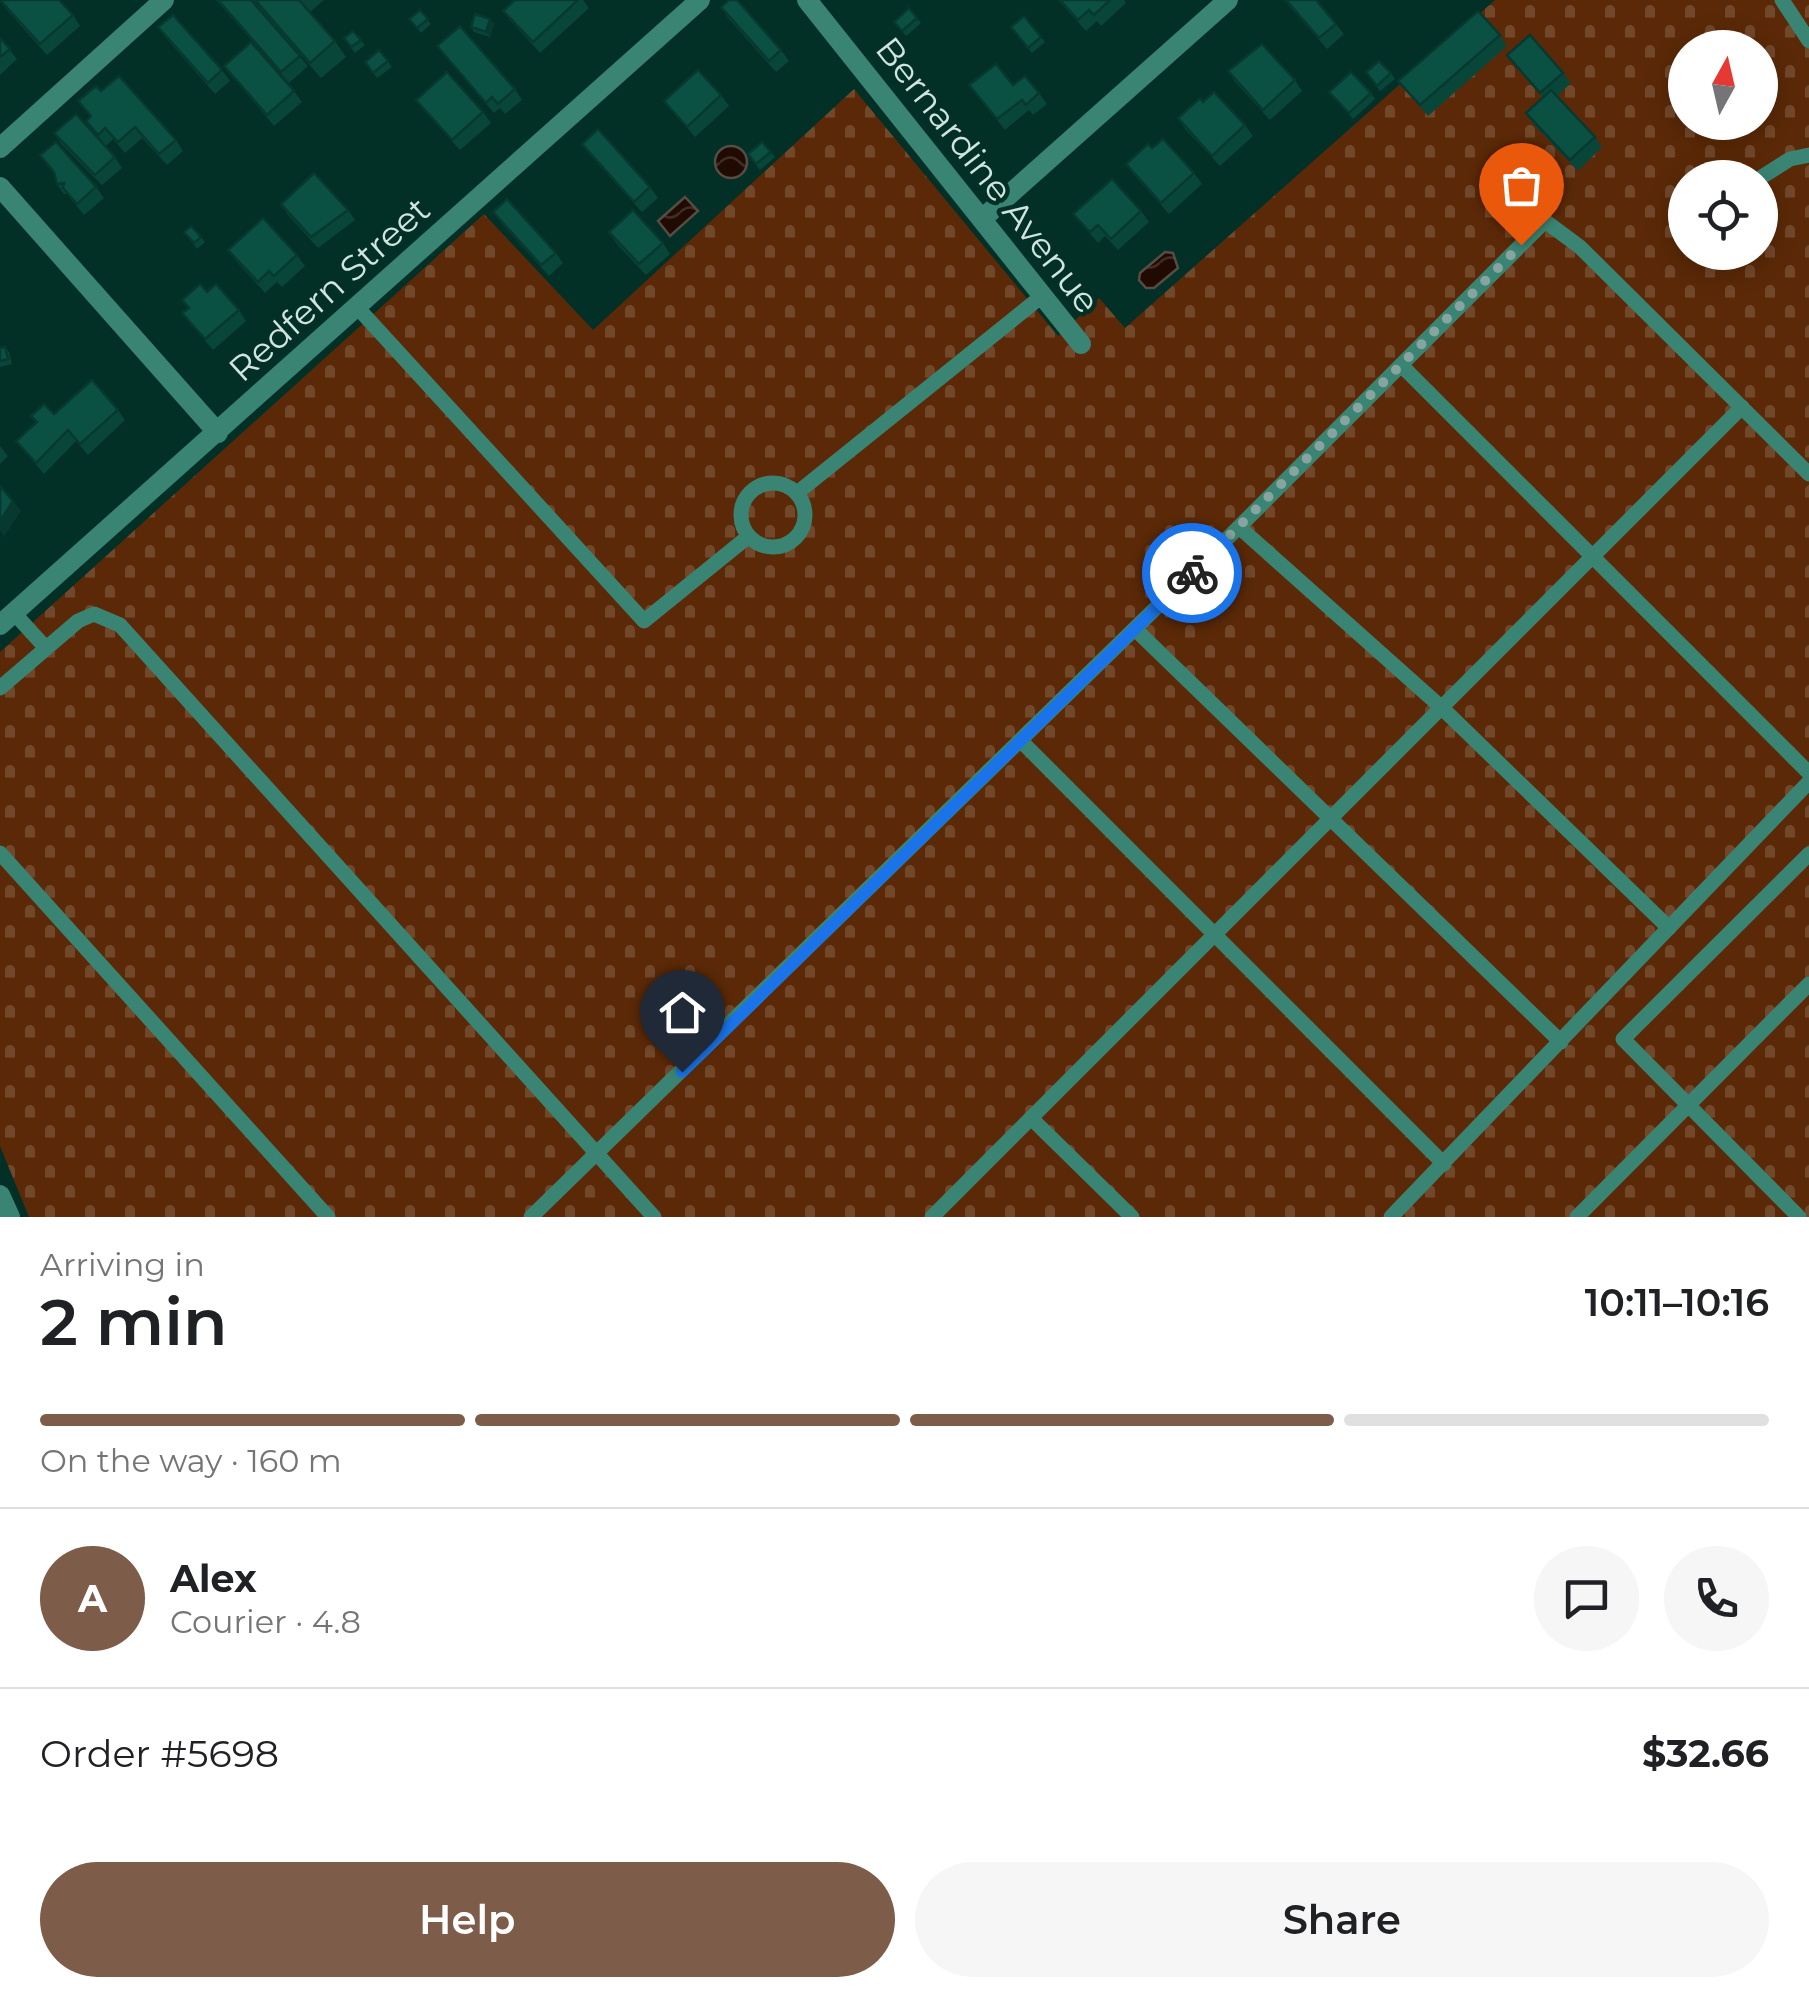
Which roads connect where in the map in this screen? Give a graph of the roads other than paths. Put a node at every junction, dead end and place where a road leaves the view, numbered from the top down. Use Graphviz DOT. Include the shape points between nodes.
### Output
graph roads {
  1 [pos="164,0"];
  2 [pos="700,0"];
  3 [pos="807,0"];
  4 [pos="1228,0"];
  5 [pos="1782,0"];
  6 [pos="1809,41"];
  7 [pos="0,148"];
  8 [pos="1809,155"];
  9 [pos="1778,167"];
  10 [pos="0,187"];
  11 [pos="982,219"];
  12 [pos="1042,296"];
  13 [pos="357,307"];
  14 [pos="1081,344"];
  15 [pos="1401,364"];
  16 [pos="1742,407"];
  17 [pos="218,433"];
  18 [pos="1809,474"];
  19 [pos="797,493"];
  20 [pos="1239,527"];
  21 [pos="748,536"];
  22 [pos="1594,556"];
  23 [pos="7,619"];
  24 [pos="1135,629"];
  25 [pos="46,647"];
  26 [pos="0,688"];
  27 [pos="1441,708"];
  28 [pos="1021,741"];
  29 [pos="1809,773"];
  30 [pos="1809,782"];
  31 [pos="1330,820"];
  32 [pos="0,854"];
  33 [pos="1809,854"];
  34 [pos="1669,928"];
  35 [pos="1214,934"];
  36 [pos="1809,984"];
  37 [pos="1561,1042"];
  38 [pos="1688,1106"];
  39 [pos="1032,1118"];
  40 [pos="598,1156"];
  41 [pos="1444,1164"];
  42 [pos="0,1195"];
  43 [pos="10,1217"];
  44 [pos="328,1217"];
  45 [pos="531,1217"];
  46 [pos="654,1217"];
  47 [pos="932,1217"];
  48 [pos="1132,1217"];
  49 [pos="1392,1217"];
  50 [pos="1577,1217"];
  51 [pos="1799,1217"];
  1 -- 7 [label="street"];
  2 -- 13 [label="street, Redfern Street"];
  3 -- 11 [label="street, Bernardine Avenue"];
  4 -- 11 [label="street"];
  5 -- 6 [label="lane"];
  8 -- 9 [label="lane"];
  10 -- 17 [label="street"];
  11 -- 12 [label="street, Bernardine Avenue"];
  12 -- 14 [label="street, Bernardine Avenue"];
  12 -- 19 [label="lane"];
  13 -- 17 [label="street, Redfern Street"];
  13 -- 21 [label="lane" via="644,620"];
  15 -- 16 [label="lane" via="1545,221 1580,247"];
  15 -- 20 [label="lane"];
  15 -- 22 [label="lane"];
  16 -- 18 [label="lane"];
  16 -- 22 [label="lane"];
  17 -- 23 [label="street, Redfern Street"];
  19 -- 21 [label="lane" via="782,484 756,488 741,510"];
  19 -- 21 [label="lane" via="806,522 795,540 776,548"];
  20 -- 24 [label="lane"];
  20 -- 27 [label="lane"];
  22 -- 27 [label="lane"];
  22 -- 29 [label="lane"];
  23 -- 25 [label="lane"];
  24 -- 28 [label="lane"];
  24 -- 31 [label="lane"];
  25 -- 26 [label="lane"];
  25 -- 40 [label="lane" via="94,614 120,625"];
  27 -- 31 [label="lane"];
  27 -- 34 [label="lane"];
  28 -- 35 [label="lane"];
  28 -- 40 [label="lane"];
  30 -- 34 [label="lane"];
  31 -- 35 [label="lane"];
  31 -- 37 [label="lane"];
  32 -- 44 [label="lane"];
  33 -- 38 [label="lane" via="1623,1039"];
  34 -- 37 [label="lane"];
  35 -- 39 [label="lane"];
  35 -- 41 [label="lane"];
  36 -- 38 [label="lane"];
  37 -- 41 [label="lane"];
  38 -- 50 [label="lane"];
  38 -- 51 [label="lane"];
  39 -- 47 [label="lane"];
  39 -- 48 [label="lane"];
  40 -- 45 [label="lane"];
  40 -- 46 [label="lane"];
  41 -- 49 [label="lane"];
  42 -- 43 [label="street"];
}
